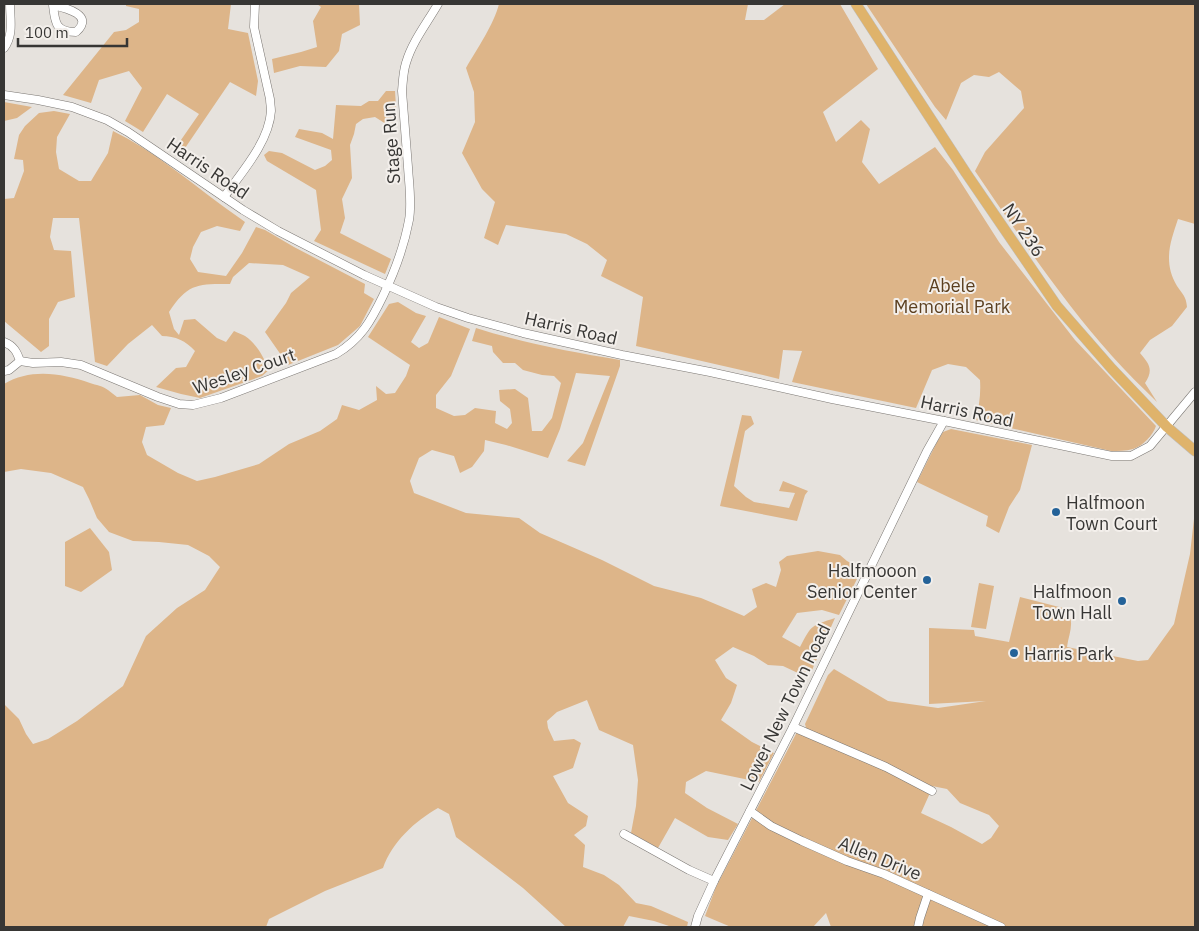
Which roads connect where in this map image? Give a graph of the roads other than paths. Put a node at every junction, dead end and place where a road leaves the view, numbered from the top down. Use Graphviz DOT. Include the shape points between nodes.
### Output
graph roads {
  1 [pos="10,4"];
  2 [pos="255,4"];
  3 [pos="438,4"];
  4 [pos="856,4"];
  5 [pos="4,48"];
  6 [pos="4,95"];
  7 [pos="224,197"];
  8 [pos="388,285"];
  9 [pos="4,342"];
  10 [pos="20,361"];
  11 [pos="4,371"];
  12 [pos="1195,392"];
  13 [pos="944,421"];
  14 [pos="1167,427"];
  15 [pos="1195,451"];
  16 [pos="793,727"];
  17 [pos="932,791"];
  18 [pos="750,811"];
  19 [pos="624,834"];
  20 [pos="714,881"];
  21 [pos="928,894"];
  22 [pos="695,927"];
  23 [pos="918,927"];
  24 [pos="1000,927"];
  1 -- 5 [label="street" via="11,32"];
  2 -- 7 [label="street" via="254,27 271,110 263,139"];
  3 -- 8 [label="street, Stage Run" via="412,48 403,76 409,218 402,252"];
  4 -- 14 [label="main road, NY 236 / NY 236" via="966,174 1058,306"];
  6 -- 7 [label="street, Harris Road" via="72,107 107,120"];
  7 -- 8 [label="street, Harris Road" via="278,230"];
  8 -- 10 [label="street, Wesley Court" via="367,325 348,347 194,406 179,404 81,365"];
  8 -- 13 [label="street, Harris Road" via="436,307 523,333"];
  9 -- 10 [label="street" via="14,348"];
  10 -- 11 [label="street" via="14,368"];
  12 -- 14 [label="street, Harris Road"];
  13 -- 14 [label="street, Harris Road" via="1112,456 1131,456 1139,452 1150,446"];
  13 -- 16 [label="street, Lower New Town Road"];
  14 -- 15 [label="main road, NY 236 / NY 236"];
  16 -- 17 [label="street" via="886,767"];
  16 -- 18 [label="street, Lower New Town Road"];
  18 -- 20 [label="street, Lower New Town Road"];
  18 -- 21 [label="street, Allen Drive" via="770,826 802,841"];
  19 -- 20 [label="street"];
  20 -- 22 [label="street, Lower New Town Road"];
  21 -- 23 [label="street"];
  21 -- 24 [label="street, Allen Drive"];
}
